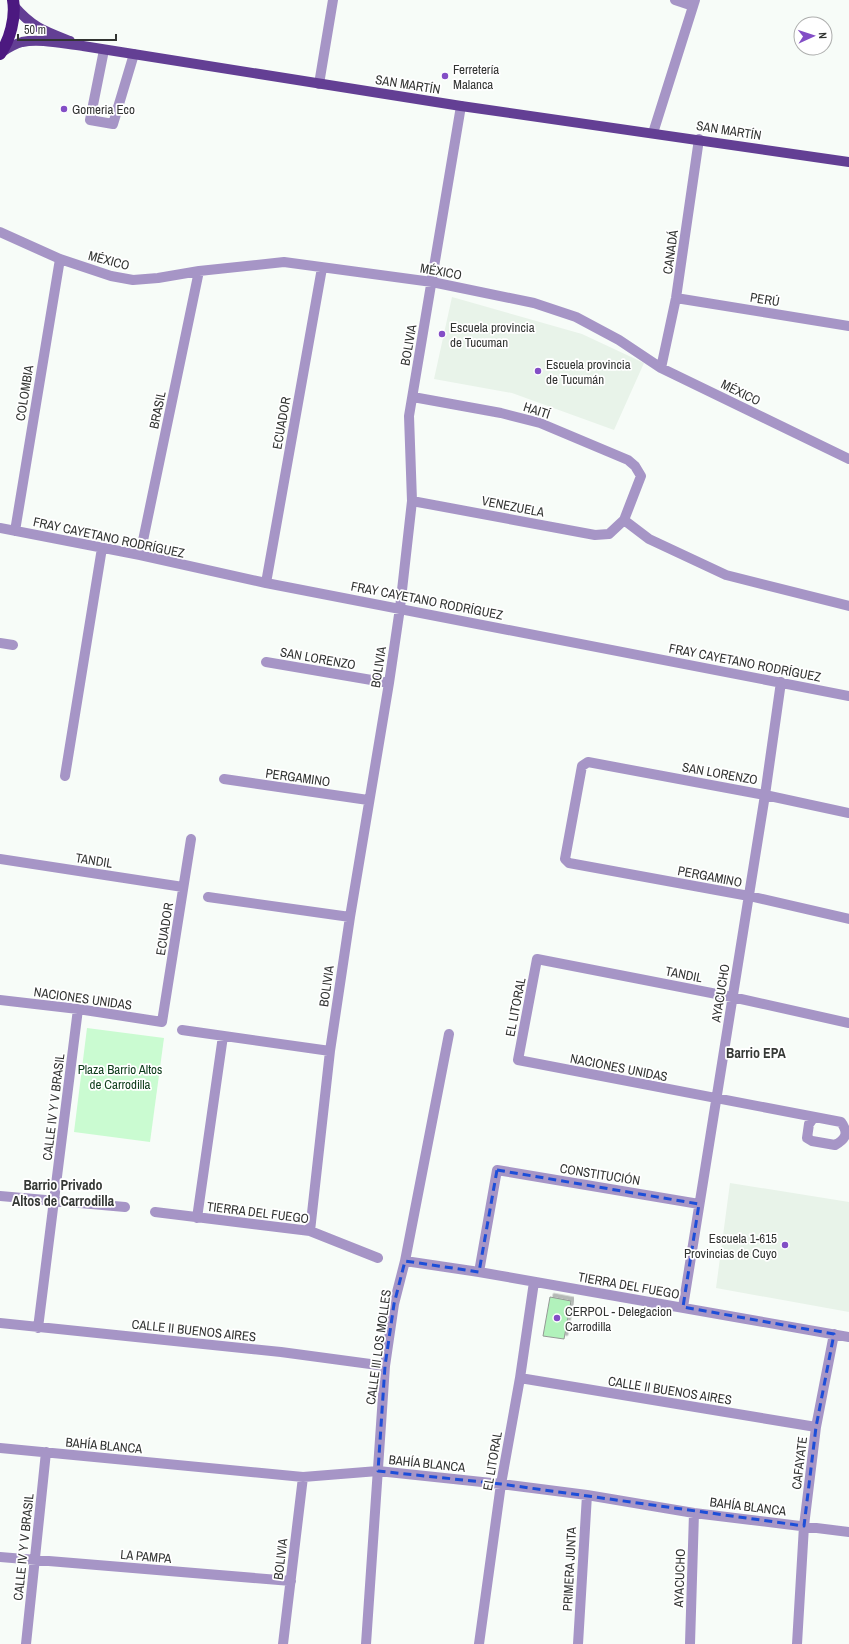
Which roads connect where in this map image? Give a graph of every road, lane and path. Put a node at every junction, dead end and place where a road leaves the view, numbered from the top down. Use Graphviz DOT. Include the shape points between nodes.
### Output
graph roads {
  1 [pos="333,0"];
  2 [pos="675,0"];
  3 [pos="14,3"];
  4 [pos="694,3"];
  5 [pos="83,46"];
  6 [pos="104,50"];
  7 [pos="1,53"];
  8 [pos="134,54"];
  9 [pos="319,84"];
  10 [pos="461,106"];
  11 [pos="653,133"];
  12 [pos="699,139"];
  13 [pos="849,162"];
  14 [pos="0,232"];
  15 [pos="60,259"];
  16 [pos="322,268"];
  17 [pos="199,271"];
  18 [pos="432,282"];
  19 [pos="676,298"];
  20 [pos="849,326"];
  21 [pos="661,368"];
  22 [pos="413,397"];
  23 [pos="849,459"];
  24 [pos="412,501"];
  25 [pos="624,520"];
  26 [pos="0,528"];
  27 [pos="15,531"];
  28 [pos="102,548"];
  29 [pos="140,555"];
  30 [pos="266,583"];
  31 [pos="849,606"];
  32 [pos="400,608"];
  33 [pos="0,643"];
  34 [pos="13,645"];
  35 [pos="266,662"];
  36 [pos="781,682"];
  37 [pos="389,683"];
  38 [pos="849,696"];
  39 [pos="65,776"];
  40 [pos="224,779"];
  41 [pos="765,794"];
  42 [pos="368,800"];
  43 [pos="849,813"];
  44 [pos="191,839"];
  45 [pos="0,859"];
  46 [pos="566,861"];
  47 [pos="183,887"];
  48 [pos="749,896"];
  49 [pos="208,897"];
  50 [pos="350,917"];
  51 [pos="849,919"];
  52 [pos="537,959"];
  53 [pos="732,997"];
  54 [pos="0,1000"];
  55 [pos="78,1009"];
  56 [pos="162,1022"];
  57 [pos="849,1023"];
  58 [pos="182,1030"];
  59 [pos="449,1034"];
  60 [pos="223,1036"];
  61 [pos="330,1051"];
  62 [pos="518,1060"];
  63 [pos="716,1099"];
  64 [pos="814,1117"];
  65 [pos="0,1196"];
  66 [pos="54,1201"];
  67 [pos="699,1204"];
  68 [pos="125,1207"];
  69 [pos="155,1212"];
  70 [pos="197,1218"];
  71 [pos="310,1231"];
  72 [pos="378,1258"];
  73 [pos="405,1261"];
  74 [pos="479,1272"];
  75 [pos="534,1282"];
  76 [pos="683,1307"];
  77 [pos="0,1323"];
  78 [pos="38,1328"];
  79 [pos="834,1334"];
  80 [pos="849,1337"];
  81 [pos="386,1366"];
  82 [pos="520,1378"];
  83 [pos="816,1427"];
  84 [pos="0,1448"];
  85 [pos="46,1452"];
  86 [pos="378,1471"];
  87 [pos="303,1477"];
  88 [pos="501,1484"];
  89 [pos="587,1495"];
  90 [pos="694,1512"];
  91 [pos="804,1526"];
  92 [pos="849,1532"];
  93 [pos="0,1557"];
  94 [pos="34,1560"];
  95 [pos="290,1581"];
  96 [pos="26,1644"];
  97 [pos="283,1644"];
  98 [pos="366,1644"];
  99 [pos="479,1644"];
  100 [pos="578,1644"];
  101 [pos="690,1644"];
  102 [pos="797,1644"];
  1 -- 9 [label="street"];
  2 -- 4 [label="street"];
  3 -- 5 [label="main road, SAN MARTÍN" via="33,26"];
  3 -- 7 [label="highway" via="11,30"];
  4 -- 11 [label="street"];
  5 -- 6 [label="main road, SAN MARTÍN"];
  5 -- 7 [label="main road, SAN MARTÍN" via="40,41 23,42"];
  6 -- 8 [label="main road, SAN MARTÍN"];
  6 -- 8 [label="street" via="90,120 113,124"];
  8 -- 9 [label="main road, SAN MARTÍN"];
  9 -- 10 [label="main road, SAN MARTÍN"];
  10 -- 11 [label="main road, SAN MARTÍN"];
  10 -- 18 [label="street, BOLIVIA"];
  11 -- 12 [label="main road, SAN MARTÍN"];
  12 -- 13 [label="main road, SAN MARTÍN"];
  12 -- 19 [label="street, CANADÁ"];
  14 -- 15 [label="street, MÉXICO"];
  15 -- 17 [label="street, MÉXICO" via="111,276 133,280"];
  15 -- 27 [label="street, COLOMBIA"];
  16 -- 17 [label="street, MÉXICO" via="284,262"];
  16 -- 18 [label="street, MÉXICO"];
  16 -- 30 [label="street, ECUADOR"];
  17 -- 29 [label="street, BRASIL"];
  18 -- 21 [label="street, MÉXICO" via="534,303 576,316"];
  18 -- 22 [label="street, BOLIVIA"];
  19 -- 20 [label="street, PERÚ"];
  19 -- 21 [label="street, CANADÁ"];
  21 -- 23 [label="street, MÉXICO"];
  22 -- 24 [label="street, BOLIVIA" via="409,416"];
  22 -- 25 [label="street, HAITÍ" via="540,423 628,460 636,466 641,476"];
  24 -- 25 [label="street, VENEZUELA" via="595,535 608,534"];
  24 -- 32 [label="street, BOLIVIA"];
  25 -- 31 [label="street" via="649,540 726,575"];
  26 -- 27 [label="street, FRAY CAYETANO RODRÍGUEZ"];
  27 -- 28 [label="street, FRAY CAYETANO RODRÍGUEZ"];
  28 -- 29 [label="street, FRAY CAYETANO RODRÍGUEZ"];
  28 -- 39 [label="street"];
  29 -- 30 [label="street, FRAY CAYETANO RODRÍGUEZ"];
  30 -- 32 [label="street, FRAY CAYETANO RODRÍGUEZ"];
  32 -- 36 [label="street, FRAY CAYETANO RODRÍGUEZ"];
  32 -- 37 [label="street, BOLIVIA"];
  33 -- 34 [label="street"];
  35 -- 37 [label="street, SAN LORENZO"];
  36 -- 38 [label="street, FRAY CAYETANO RODRÍGUEZ"];
  36 -- 41 [label="street, AYACUCHO"];
  37 -- 42 [label="street, BOLIVIA"];
  40 -- 42 [label="street, PERGAMINO"];
  41 -- 43 [label="street, SAN LORENZO"];
  41 -- 46 [label="street, SAN LORENZO" via="585,763 582,766"];
  41 -- 48 [label="street, AYACUCHO"];
  42 -- 50 [label="street, BOLIVIA"];
  44 -- 47 [label="street, ECUADOR"];
  45 -- 47 [label="street, TANDIL"];
  46 -- 48 [label="street, PERGAMINO"];
  47 -- 56 [label="street, ECUADOR"];
  48 -- 51 [label="street, PERGAMINO"];
  48 -- 53 [label="street, AYACUCHO"];
  49 -- 50 [label="street"];
  50 -- 61 [label="street, BOLIVIA"];
  52 -- 53 [label="street, TANDIL"];
  52 -- 62 [label="street, EL LITORAL"];
  53 -- 57 [label="street, TANDIL"];
  53 -- 63 [label="street, AYACUCHO"];
  54 -- 55 [label="street, NACIONES UNIDAS"];
  55 -- 56 [label="street, NACIONES UNIDAS"];
  55 -- 66 [label="street, CALLE IV Y V BRASIL"];
  58 -- 60 [label="street"];
  59 -- 73 [label="street, CALLE III LOS MOLLES"];
  60 -- 61 [label="street"];
  60 -- 70 [label="street"];
  61 -- 71 [label="street, BOLIVIA"];
  62 -- 63 [label="street, NACIONES UNIDAS"];
  63 -- 64 [label="street, NACIONES UNIDAS"];
  63 -- 67 [label="street, AYACUCHO"];
  65 -- 66 [label="street"];
  66 -- 68 [label="street"];
  66 -- 78 [label="street, CALLE IV Y V BRASIL"];
  67 -- 74 [label="street, CONSTITUCIÓN" via="497,1170"];
  67 -- 76 [label="street, AYACUCHO"];
  69 -- 70 [label="street, TIERRA DEL FUEGO"];
  70 -- 71 [label="street, TIERRA DEL FUEGO"];
  71 -- 72 [label="street, TIERRA DEL FUEGO"];
  73 -- 74 [label="street, TIERRA DEL FUEGO"];
  73 -- 81 [label="street, CALLE III LOS MOLLES" via="394,1304"];
  74 -- 75 [label="street, TIERRA DEL FUEGO"];
  75 -- 76 [label="street, TIERRA DEL FUEGO"];
  75 -- 82 [label="street, EL LITORAL"];
  76 -- 79 [label="street, TIERRA DEL FUEGO"];
  77 -- 78 [label="street, CALLE II BUENOS AIRES"];
  78 -- 81 [label="street, CALLE II BUENOS AIRES" via="281,1352"];
  79 -- 80 [label="street, TIERRA DEL FUEGO"];
  79 -- 83 [label="street, CAFAYATE"];
  81 -- 86 [label="street, CALLE III LOS MOLLES"];
  82 -- 83 [label="street, CALLE II BUENOS AIRES"];
  82 -- 88 [label="street, EL LITORAL"];
  83 -- 91 [label="street, CAFAYATE"];
  84 -- 85 [label="street, BAHÍA BLANCA"];
  85 -- 87 [label="street, BAHÍA BLANCA"];
  85 -- 94 [label="street, CALLE IV Y V BRASIL"];
  86 -- 87 [label="street, BAHÍA BLANCA"];
  86 -- 88 [label="street, BAHÍA BLANCA"];
  86 -- 98 [label="street, CALLE III LOS MOLLES"];
  87 -- 95 [label="street, BOLIVIA"];
  88 -- 89 [label="street, BAHÍA BLANCA"];
  88 -- 99 [label="street, EL LITORAL"];
  89 -- 90 [label="street, BAHÍA BLANCA"];
  89 -- 100 [label="street, PRIMERA JUNTA"];
  90 -- 91 [label="street, BAHÍA BLANCA"];
  90 -- 101 [label="street, AYACUCHO"];
  91 -- 92 [label="street, BAHÍA BLANCA"];
  91 -- 102 [label="street, CAFAYATE"];
  93 -- 94 [label="street, LA PAMPA"];
  94 -- 95 [label="street, LA PAMPA"];
  94 -- 96 [label="street, CALLE IV Y V BRASIL"];
  95 -- 97 [label="street, BOLIVIA"];
}
